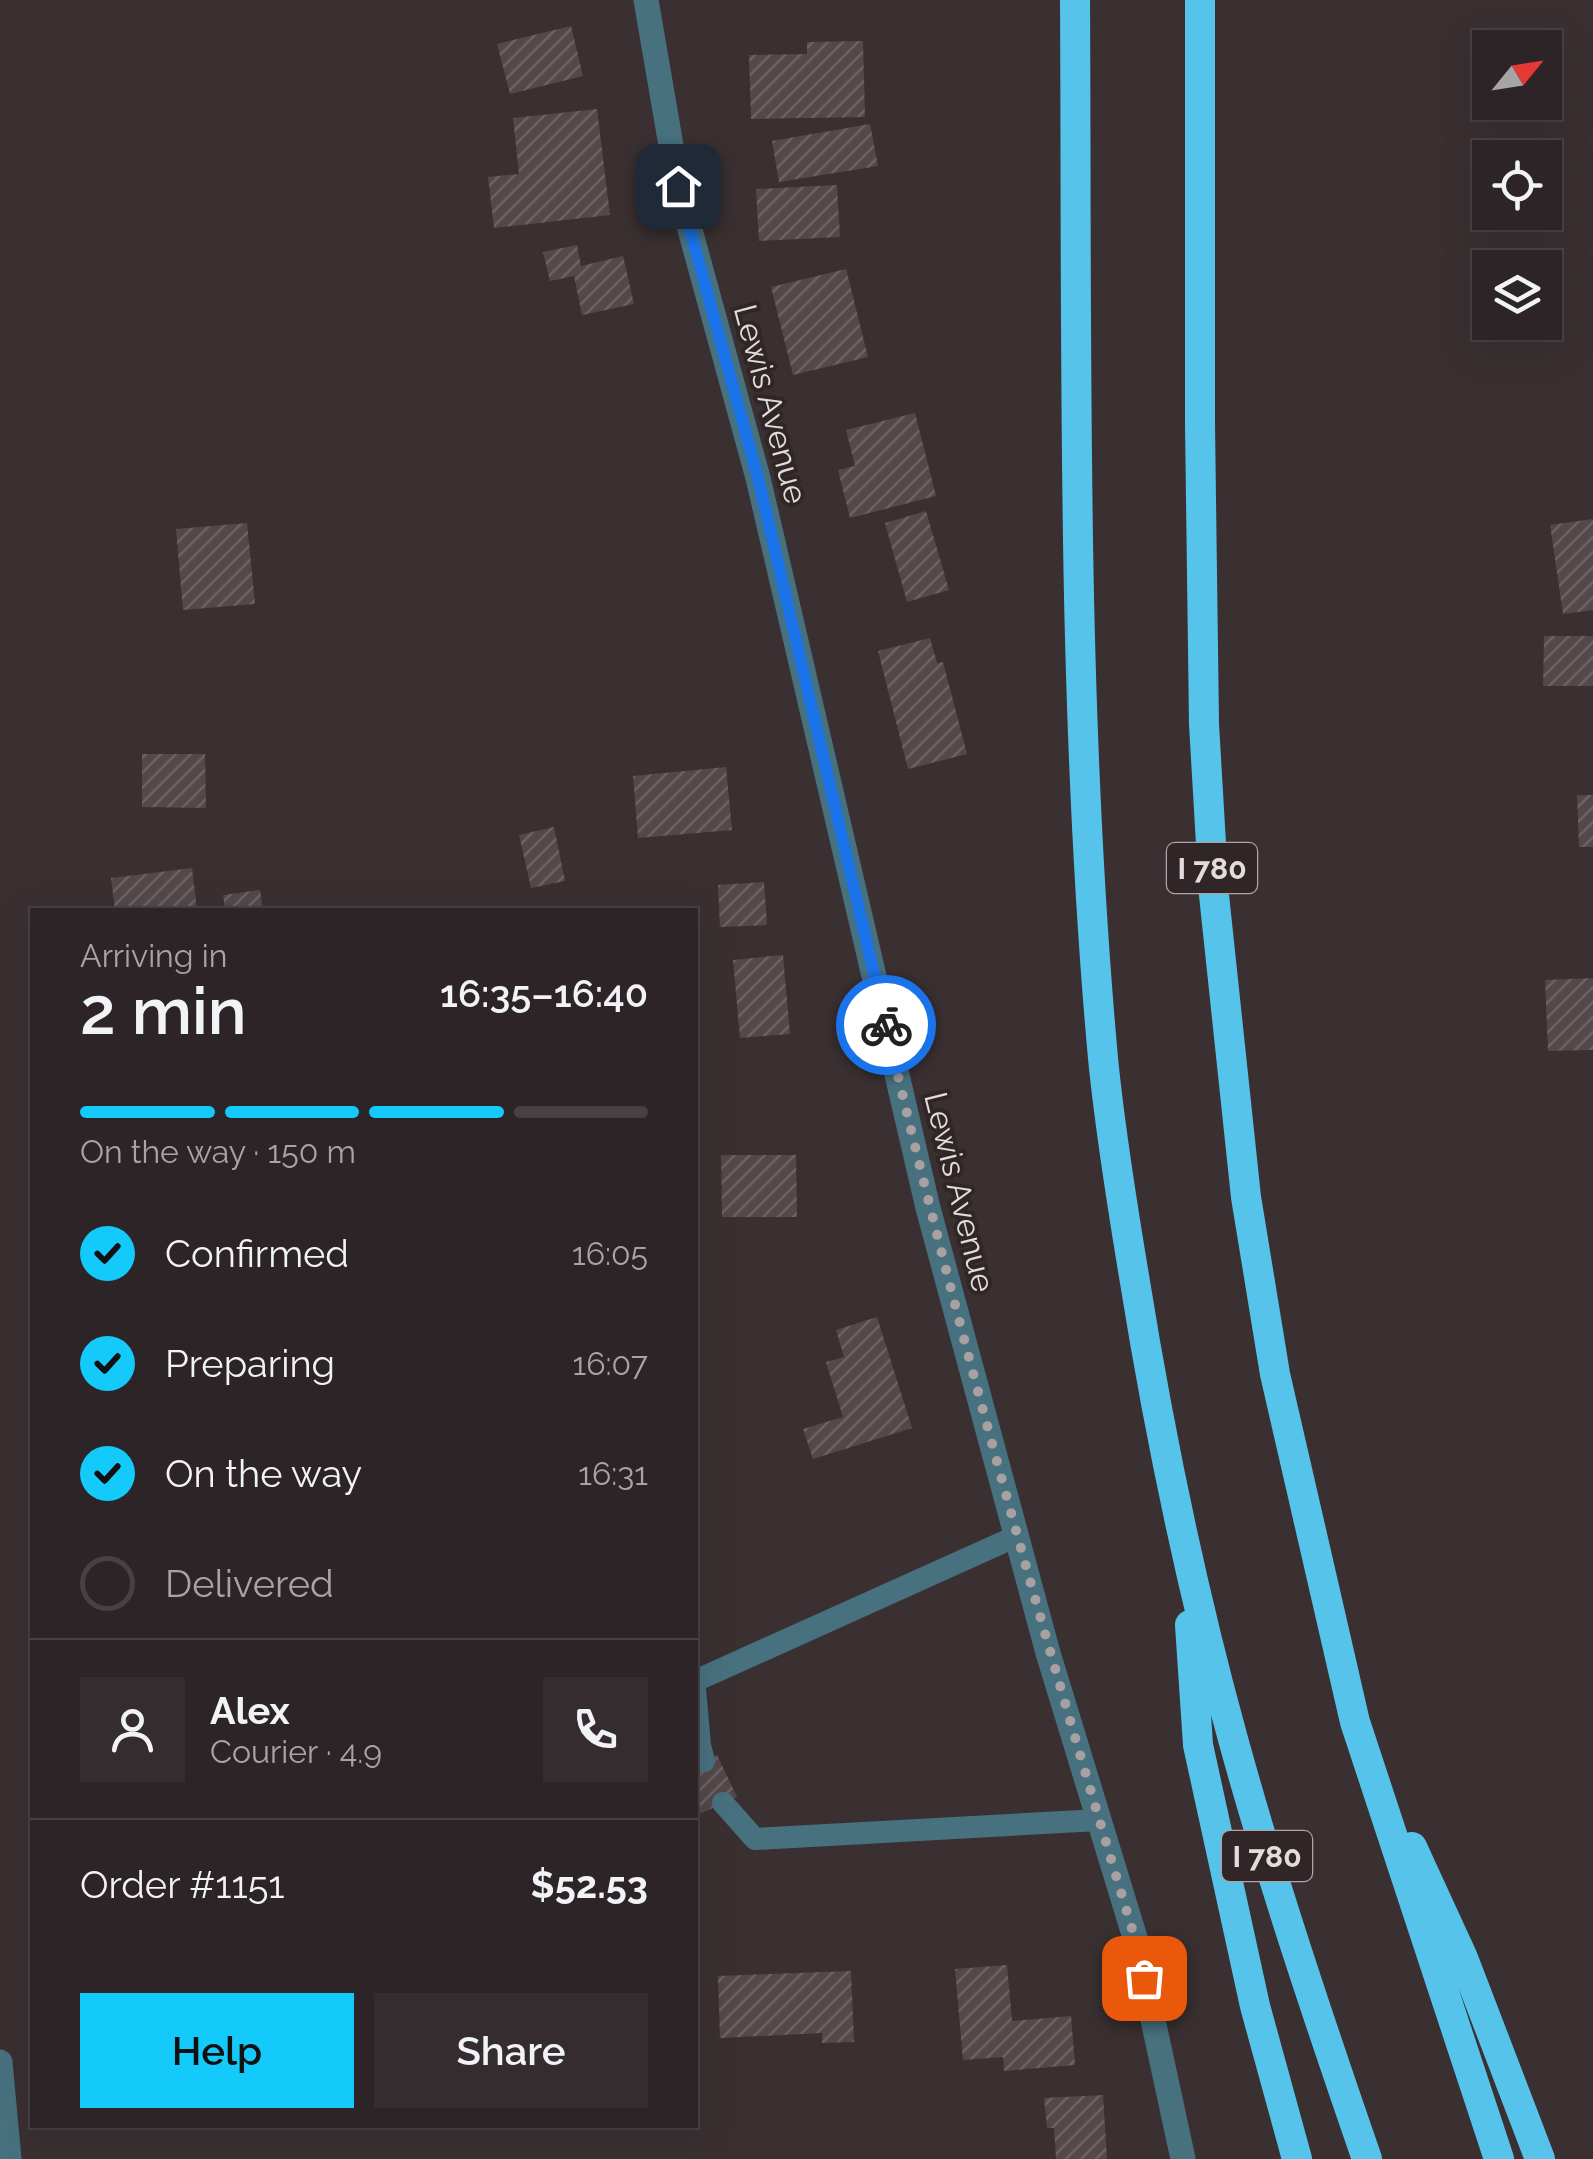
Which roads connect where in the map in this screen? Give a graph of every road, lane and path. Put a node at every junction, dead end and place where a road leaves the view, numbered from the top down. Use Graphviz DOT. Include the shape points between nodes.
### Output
graph roads {
  1 [pos="646,0"];
  2 [pos="1075,0"];
  3 [pos="1200,0"];
  4 [pos="1017,1536"];
  5 [pos="1185,1547"];
  6 [pos="698,1680"];
  7 [pos="698,1713"];
  8 [pos="1355,1722"];
  9 [pos="704,1761"];
  10 [pos="724,1803"];
  11 [pos="1099,1820"];
  12 [pos="0,2062"];
  13 [pos="9,2159"];
  14 [pos="1183,2159"];
  15 [pos="1297,2159"];
  16 [pos="1367,2159"];
  17 [pos="1499,2159"];
  18 [pos="1540,2159"];
  1 -- 4 [label="street, Lewis Avenue" via="678,186 758,478 928,1208"];
  2 -- 5 [label="highway, I 780" via="1078,537 1085,790 1103,1061 1149,1368"];
  3 -- 8 [label="highway, I 780" via="1204,724 1216,912 1246,1198 1275,1374"];
  4 -- 6 [label="lane"];
  4 -- 11 [label="street, Lewis Avenue"];
  5 -- 15 [label="highway" via="1198,1744 1254,2006"];
  5 -- 16 [label="highway, I 780" via="1298,1958"];
  7 -- 9 [label="lane"];
  8 -- 17 [label="highway, I 780"];
  8 -- 18 [label="highway" via="1464,1958"];
  10 -- 11 [label="lane" via="755,1839"];
  11 -- 14 [label="street, Lewis Avenue" via="1136,1942"];
  12 -- 13 [label="street"];
}
